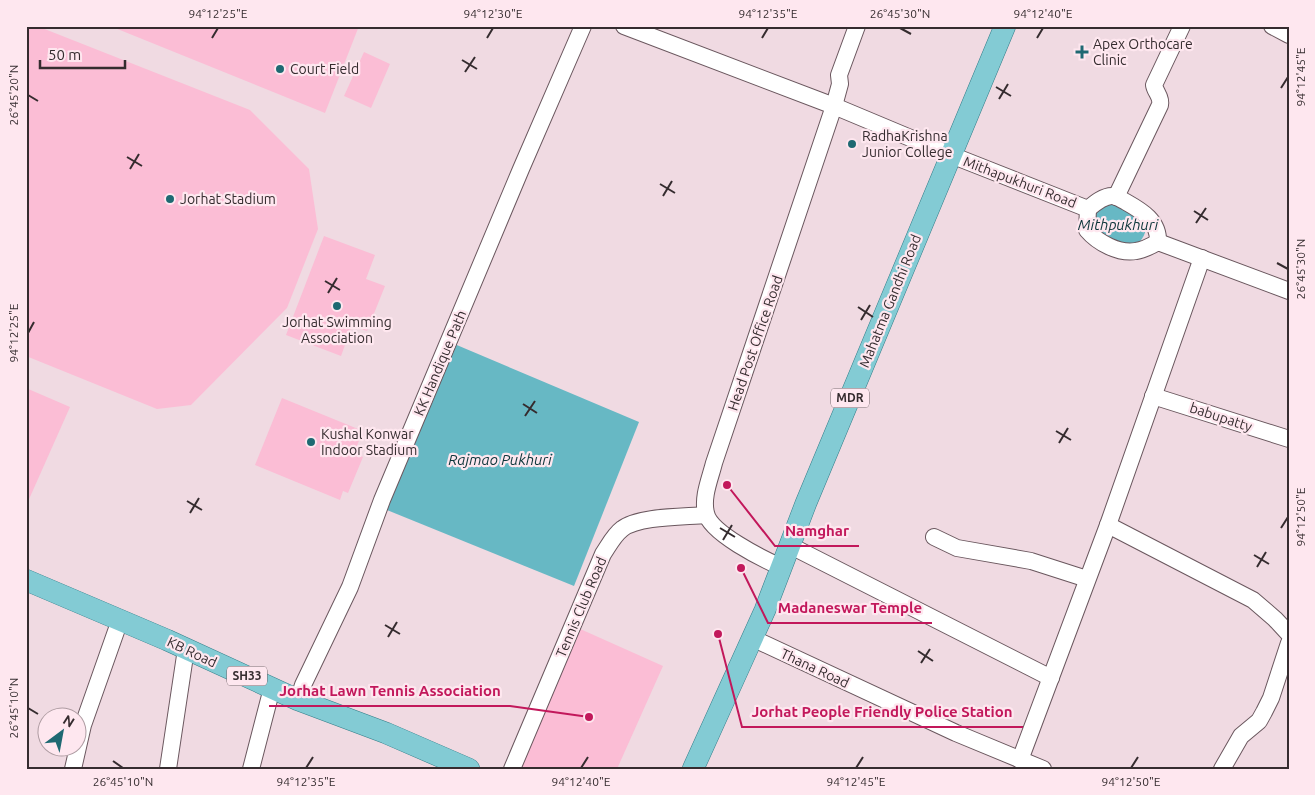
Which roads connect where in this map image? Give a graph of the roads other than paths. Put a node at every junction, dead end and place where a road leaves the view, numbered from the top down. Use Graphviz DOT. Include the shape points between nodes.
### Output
graph roads {
  1 [pos="583,26"];
  2 [pos="624,26"];
  3 [pos="857,26"];
  4 [pos="864,26"];
  5 [pos="1005,26"];
  6 [pos="1182,26"];
  7 [pos="1272,26"];
  8 [pos="1289,35"];
  9 [pos="840,84"];
  10 [pos="834,106"];
  11 [pos="951,155"];
  12 [pos="1116,197"];
  13 [pos="1088,209"];
  14 [pos="1158,242"];
  15 [pos="1202,258"];
  16 [pos="1289,291"];
  17 [pos="1153,396"];
  18 [pos="1289,439"];
  19 [pos="706,515"];
  20 [pos="1108,525"];
  21 [pos="934,537"];
  22 [pos="789,544"];
  23 [pos="781,567"];
  24 [pos="26,580"];
  25 [pos="1087,580"];
  26 [pos="120,620"];
  27 [pos="1289,634"];
  28 [pos="752,638"];
  29 [pos="1289,643"];
  30 [pos="186,649"];
  31 [pos="1051,678"];
  32 [pos="272,688"];
  33 [pos="298,700"];
  34 [pos="1020,760"];
  35 [pos="73,769"];
  36 [pos="168,769"];
  37 [pos="251,769"];
  38 [pos="469,769"];
  39 [pos="512,769"];
  40 [pos="693,769"];
  41 [pos="1043,769"];
  42 [pos="1222,769"];
  1 -- 33 [label="street, KK Handique Path" via="386,491 350,586"];
  2 -- 10 [label="street, Mithapukhuri Road"];
  3 -- 9 [label="street, Head Post Office Road" via="840,75"];
  4 -- 9 [label="street, Head Post Office Road"];
  5 -- 11 [label="main road, Mahatma Gandhi Road / MDR"];
  6 -- 12 [label="street" via="1154,84 1161,99 1160,105"];
  7 -- 8 [label="street"];
  9 -- 10 [label="street, Head Post Office Road"];
  10 -- 11 [label="street, Mithapukhuri Road"];
  10 -- 19 [label="street, Head Post Office Road" via="714,464 705,500"];
  11 -- 13 [label="street, Mithapukhuri Road"];
  11 -- 22 [label="main road, Mahatma Gandhi Road / MDR"];
  12 -- 13 [label="street" via="1106,198"];
  12 -- 14 [label="street" via="1152,220"];
  13 -- 14 [label="street, Mithapukhuri Road" via="1087,230 1110,246 1134,252"];
  14 -- 15 [label="street"];
  15 -- 16 [label="street"];
  15 -- 17 [label="street"];
  17 -- 18 [label="street, babupatty"];
  17 -- 20 [label="street"];
  19 -- 23 [label="street" via="721,534"];
  19 -- 39 [label="street, Tennis Club Road" via="638,521 624,527 612,539"];
  20 -- 25 [label="street"];
  20 -- 27 [label="street" via="1253,600"];
  21 -- 25 [label="street" via="957,548 1022,559"];
  22 -- 23 [label="main road, Mahatma Gandhi Road / MDR"];
  22 -- 31 [label="street"];
  23 -- 28 [label="main road, Mahatma Gandhi Road / MDR"];
  24 -- 26 [label="main road, KB Road / SH33"];
  25 -- 31 [label="street"];
  26 -- 30 [label="main road, KB Road / SH33"];
  26 -- 35 [label="street" via="84,725"];
  28 -- 34 [label="street, Thana Road"];
  28 -- 40 [label="main road, Mahatma Gandhi Road / MDR"];
  29 -- 42 [label="street" via="1264,712 1241,736"];
  30 -- 32 [label="main road, KB Road / SH33"];
  30 -- 36 [label="street"];
  31 -- 34 [label="street"];
  32 -- 33 [label="main road, KB Road / SH33"];
  32 -- 37 [label="street"];
  33 -- 38 [label="main road, KB Road / SH33"];
  34 -- 41 [label="street, Thana Road"];
}
